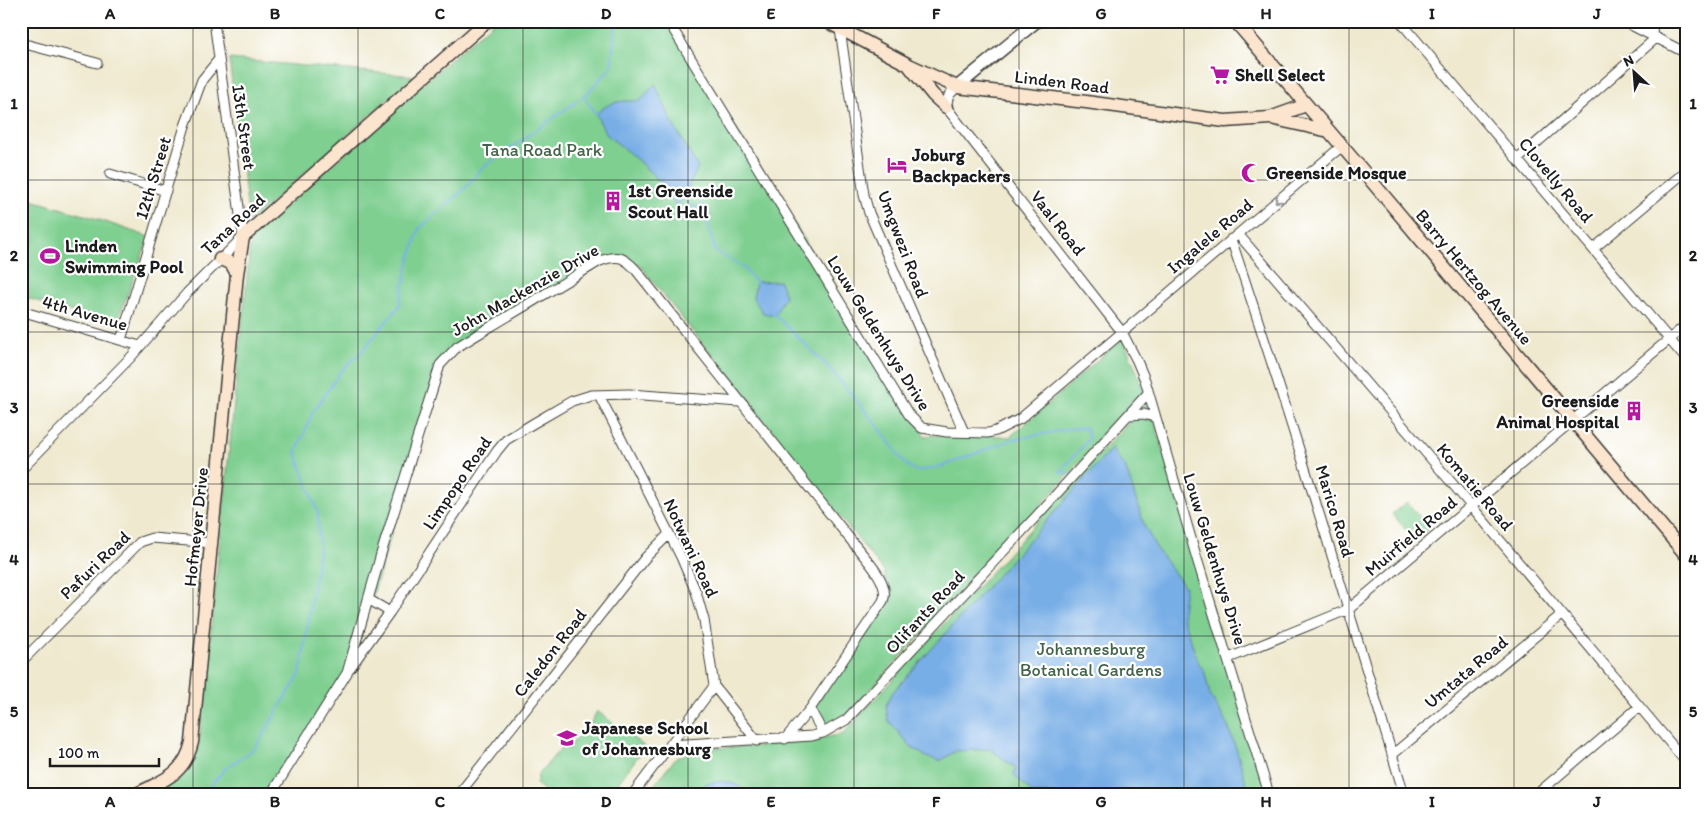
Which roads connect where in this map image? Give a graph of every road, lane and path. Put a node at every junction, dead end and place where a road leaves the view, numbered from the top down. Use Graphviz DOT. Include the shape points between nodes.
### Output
graph roads {
  1 [pos="214,21"];
  2 [pos="487,21"];
  3 [pos="668,21"];
  4 [pos="826,21"];
  5 [pos="1036,21"];
  6 [pos="1235,21"];
  7 [pos="1400,21"];
  8 [pos="1623,21"];
  9 [pos="1654,21"];
  10 [pos="840,29"];
  11 [pos="1654,37"];
  12 [pos="21,43"];
  13 [pos="1686,53"];
  14 [pos="218,58"];
  15 [pos="97,63"];
  16 [pos="909,65"];
  17 [pos="957,87"];
  18 [pos="1306,105"];
  19 [pos="946,108"];
  20 [pos="1270,118"];
  21 [pos="1329,131"];
  22 [pos="1342,146"];
  23 [pos="1517,160"];
  24 [pos="1686,171"];
  25 [pos="110,174"];
  26 [pos="166,191"];
  27 [pos="243,237"];
  28 [pos="1234,237"];
  29 [pos="1593,249"];
  30 [pos="220,259"];
  31 [pos="237,274"];
  32 [pos="21,311"];
  33 [pos="1686,325"];
  34 [pos="1122,332"];
  35 [pos="1669,339"];
  36 [pos="121,340"];
  37 [pos="140,346"];
  38 [pos="1686,360"];
  39 [pos="1148,392"];
  40 [pos="599,395"];
  41 [pos="740,402"];
  42 [pos="1129,415"];
  43 [pos="1154,416"];
  44 [pos="1572,421"];
  45 [pos="964,432"];
  46 [pos="21,470"];
  47 [pos="1471,506"];
  48 [pos="669,534"];
  49 [pos="212,542"];
  50 [pos="1686,555"];
  51 [pos="368,599"];
  52 [pos="1349,609"];
  53 [pos="390,612"];
  54 [pos="1561,615"];
  55 [pos="1229,658"];
  56 [pos="21,662"];
  57 [pos="347,674"];
  58 [pos="714,686"];
  59 [pos="1639,707"];
  60 [pos="810,709"];
  61 [pos="823,734"];
  62 [pos="785,739"];
  63 [pos="757,740"];
  64 [pos="670,745"];
  65 [pos="1392,755"];
  66 [pos="1686,762"];
  67 [pos="137,794"];
  68 [pos="271,794"];
  69 [pos="459,794"];
  70 [pos="633,794"];
  71 [pos="1269,794"];
  72 [pos="1404,794"];
  73 [pos="1537,794"];
  1 -- 14 [label="street, 13th Street"];
  2 -- 27 [label="main road, Tana Road"];
  3 -- 45 [label="street, Louw Geldenhuys Drive" via="912,420 927,430"];
  4 -- 10 [label="main road, Linden Road"];
  5 -- 17 [label="street"];
  6 -- 18 [label="main road, Barry Hertzog Avenue"];
  7 -- 23 [label="street, Clovelly Road"];
  8 -- 11 [label="street"];
  9 -- 11 [label="street"];
  10 -- 16 [label="main road, Linden Road"];
  10 -- 45 [label="street, Umgwezi Road" via="869,213"];
  11 -- 13 [label="street"];
  11 -- 23 [label="street"];
  12 -- 15 [label="street"];
  14 -- 26 [label="street, 12th Street" via="200,84"];
  14 -- 27 [label="street, 13th Street"];
  16 -- 17 [label="main road, Linden Road"];
  16 -- 19 [label="main road"];
  17 -- 19 [label="street" via="949,95"];
  17 -- 20 [label="main road, Linden Road" via="1225,121"];
  18 -- 20 [label="main road, Linden Road"];
  18 -- 21 [label="main road, Barry Hertzog Avenue"];
  19 -- 34 [label="street, Vaal Road"];
  20 -- 21 [label="main road"];
  21 -- 22 [label="main road, Barry Hertzog Avenue"];
  22 -- 28 [label="street, Ingalele Road, one-way"];
  22 -- 44 [label="main road, Barry Hertzog Avenue"];
  23 -- 29 [label="street, Clovelly Road"];
  24 -- 29 [label="street"];
  25 -- 26 [label="street"];
  26 -- 36 [label="street, 12th Street"];
  27 -- 30 [label="street, Tana Road"];
  27 -- 31 [label="main road, Hofmeyer Drive"];
  28 -- 34 [label="street, Ingalele Road"];
  28 -- 47 [label="street, Komatie Road"];
  28 -- 52 [label="street, Marico Road"];
  29 -- 35 [label="street, Clovelly Road"];
  30 -- 31 [label="main road" via="231,263"];
  30 -- 37 [label="street, Tana Road"];
  31 -- 49 [label="main road, Hofmeyer Drive"];
  32 -- 36 [label="street, 4th Avenue"];
  33 -- 35 [label="street, Muirfield Road"];
  34 -- 39 [label="street, Louw Geldenhuys Drive"];
  34 -- 45 [label="street, Louw Geldenhuys Drive" via="1013,423 996,431"];
  35 -- 38 [label="street, Clovelly Road"];
  35 -- 44 [label="street, Muirfield Road"];
  36 -- 37 [label="street, 4th Avenue"];
  37 -- 46 [label="street, Tana Road"];
  39 -- 42 [label="street, Olifants Road"];
  39 -- 43 [label="street, Louw Geldenhuys Drive"];
  40 -- 41 [label="street, Limpopo Road"];
  40 -- 48 [label="street, Notwani Road"];
  40 -- 53 [label="street, Limpopo Road" via="572,401 501,445"];
  41 -- 51 [label="street, John Mackenzie Drive" via="636,270 619,257 600,261 462,344 440,365"];
  41 -- 60 [label="street, John Mackenzie Drive" via="875,570 885,593 883,601"];
  42 -- 43 [label="street"];
  42 -- 61 [label="street, Olifants Road" via="854,713"];
  43 -- 55 [label="street, Louw Geldenhuys Drive"];
  44 -- 47 [label="street, Muirfield Road"];
  44 -- 50 [label="main road, Barry Hertzog Avenue"];
  47 -- 52 [label="street, Muirfield Road"];
  47 -- 54 [label="street, Komatie Road"];
  48 -- 58 [label="street, Notwani Road" via="701,606"];
  48 -- 69 [label="street, Caledon Road" via="645,558"];
  49 -- 56 [label="street, Pafuri Road" via="152,538 140,542"];
  49 -- 67 [label="main road, Hofmeyer Drive" via="190,751 185,763 175,773"];
  51 -- 53 [label="street"];
  51 -- 57 [label="street, John Mackenzie Drive"];
  52 -- 55 [label="street, Muirfield Road"];
  52 -- 65 [label="street, Marico Road"];
  53 -- 57 [label="street, Limpopo Road"];
  54 -- 59 [label="street, Komatie Road"];
  54 -- 65 [label="street, Umtata Road"];
  55 -- 71 [label="street, Louw Geldenhuys Drive"];
  57 -- 68 [label="street, John Mackenzie Drive"];
  58 -- 63 [label="street, Notwani Road"];
  58 -- 64 [label="street"];
  59 -- 66 [label="street, Komatie Road"];
  59 -- 73 [label="street"];
  60 -- 61 [label="street"];
  60 -- 62 [label="street, John Mackenzie Drive"];
  61 -- 62 [label="street, Olifants Road"];
  62 -- 63 [label="street, Olifants Road"];
  63 -- 64 [label="street, Olifants Road"];
  64 -- 70 [label="street"];
  65 -- 72 [label="street, Marico Road"];
}
